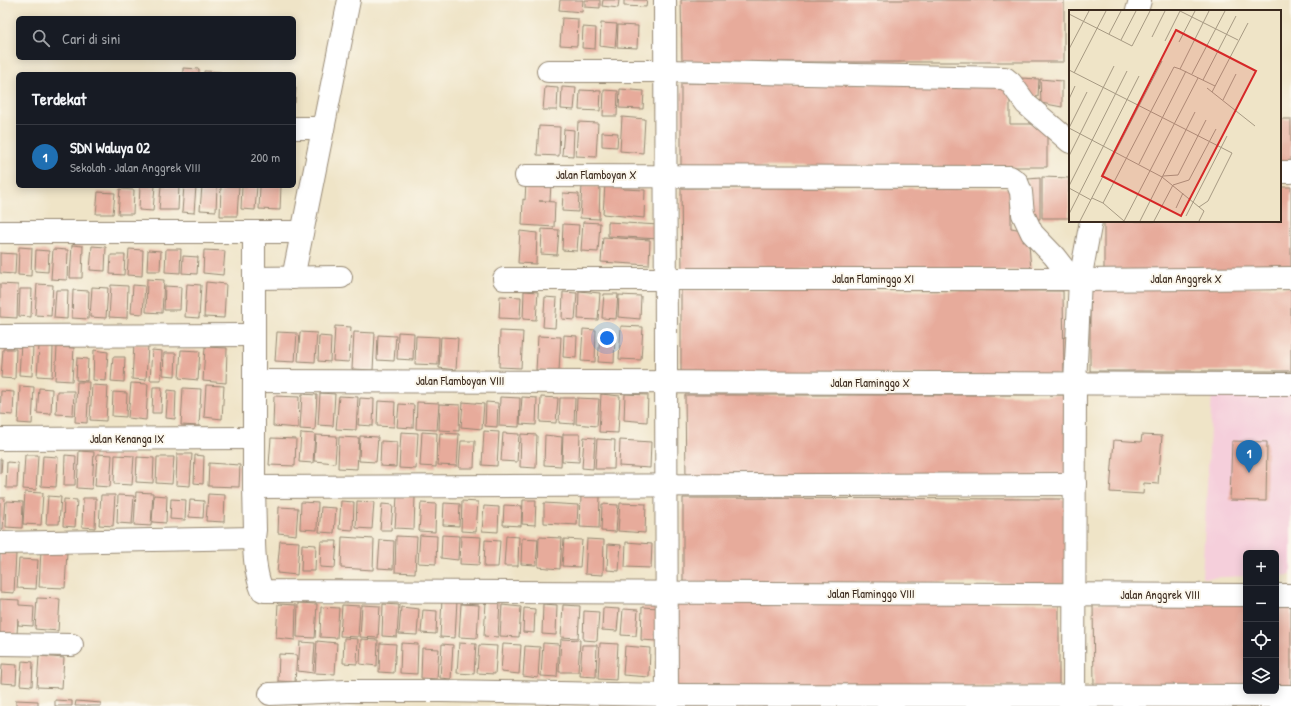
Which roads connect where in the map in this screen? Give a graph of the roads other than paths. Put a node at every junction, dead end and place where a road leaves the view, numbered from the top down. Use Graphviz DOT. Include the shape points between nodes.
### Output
graph roads {
  1 [pos="349,0"];
  2 [pos="665,0"];
  3 [pos="1140,0"];
  4 [pos="1137,10"];
  5 [pos="548,70"];
  6 [pos="665,71"];
  7 [pos="296,128"];
  8 [pos="323,128"];
  9 [pos="1069,141"];
  10 [pos="665,175"];
  11 [pos="526,176"];
  12 [pos="1091,222"];
  13 [pos="0,232"];
  14 [pos="254,232"];
  15 [pos="302,232"];
  16 [pos="341,277"];
  17 [pos="254,278"];
  18 [pos="293,278"];
  19 [pos="1291,278"];
  20 [pos="504,279"];
  21 [pos="666,279"];
  22 [pos="1076,279"];
  23 [pos="254,334"];
  24 [pos="0,336"];
  25 [pos="254,381"];
  26 [pos="666,382"];
  27 [pos="1075,383"];
  28 [pos="1291,384"];
  29 [pos="254,438"];
  30 [pos="0,439"];
  31 [pos="1075,484"];
  32 [pos="666,485"];
  33 [pos="254,486"];
  34 [pos="254,538"];
  35 [pos="0,542"];
  36 [pos="666,593"];
  37 [pos="1075,594"];
  38 [pos="1243,595"];
  39 [pos="1279,595"];
  40 [pos="1291,595"];
  41 [pos="0,644"];
  42 [pos="72,646"];
  43 [pos="270,694"];
  44 [pos="1291,696"];
  45 [pos="667,701"];
  46 [pos="1074,701"];
  1 -- 8 [label="street"];
  2 -- 6 [label="street"];
  3 -- 4 [label="street"];
  5 -- 6 [label="street"];
  6 -- 9 [label="street" via="1004,78 1011,83 1026,104"];
  6 -- 10 [label="street"];
  7 -- 8 [label="street"];
  8 -- 15 [label="street"];
  10 -- 11 [label="street, Jalan Flamboyan X"];
  10 -- 21 [label="street"];
  10 -- 22 [label="street, Jalan Flamboyan X" via="1010,177 1017,182 1022,192 1023,214 1032,233"];
  12 -- 22 [label="street"];
  13 -- 14 [label="street"];
  14 -- 15 [label="street"];
  14 -- 17 [label="street"];
  15 -- 18 [label="street"];
  16 -- 18 [label="street"];
  17 -- 18 [label="street"];
  17 -- 23 [label="street"];
  19 -- 22 [label="street, Jalan Anggrek X"];
  20 -- 21 [label="street, Jalan Flaminggo XI"];
  21 -- 22 [label="street, Jalan Flaminggo XI"];
  21 -- 26 [label="street"];
  22 -- 27 [label="street"];
  23 -- 24 [label="street"];
  23 -- 25 [label="street"];
  25 -- 26 [label="street, Jalan Flamboyan VIII"];
  25 -- 29 [label="street"];
  26 -- 27 [label="street, Jalan Flaminggo X"];
  26 -- 32 [label="street"];
  27 -- 28 [label="street, Jalan Flaminggo X"];
  27 -- 31 [label="street"];
  29 -- 30 [label="street, Jalan Kenanga IX"];
  29 -- 33 [label="street"];
  31 -- 32 [label="street"];
  31 -- 37 [label="street"];
  32 -- 33 [label="street"];
  32 -- 36 [label="street"];
  33 -- 34 [label="street"];
  34 -- 35 [label="street"];
  34 -- 36 [label="street, Jalan Flaminggo VIII" via="254,560 258,580 264,591"];
  36 -- 37 [label="street, Jalan Flaminggo VIII"];
  36 -- 45 [label="street"];
  37 -- 38 [label="street, Jalan Anggrek VIII"];
  37 -- 46 [label="street"];
  39 -- 40 [label="street"];
  41 -- 42 [label="street"];
  43 -- 45 [label="street" via="442,691"];
  44 -- 46 [label="street"];
  45 -- 46 [label="street"];
}
